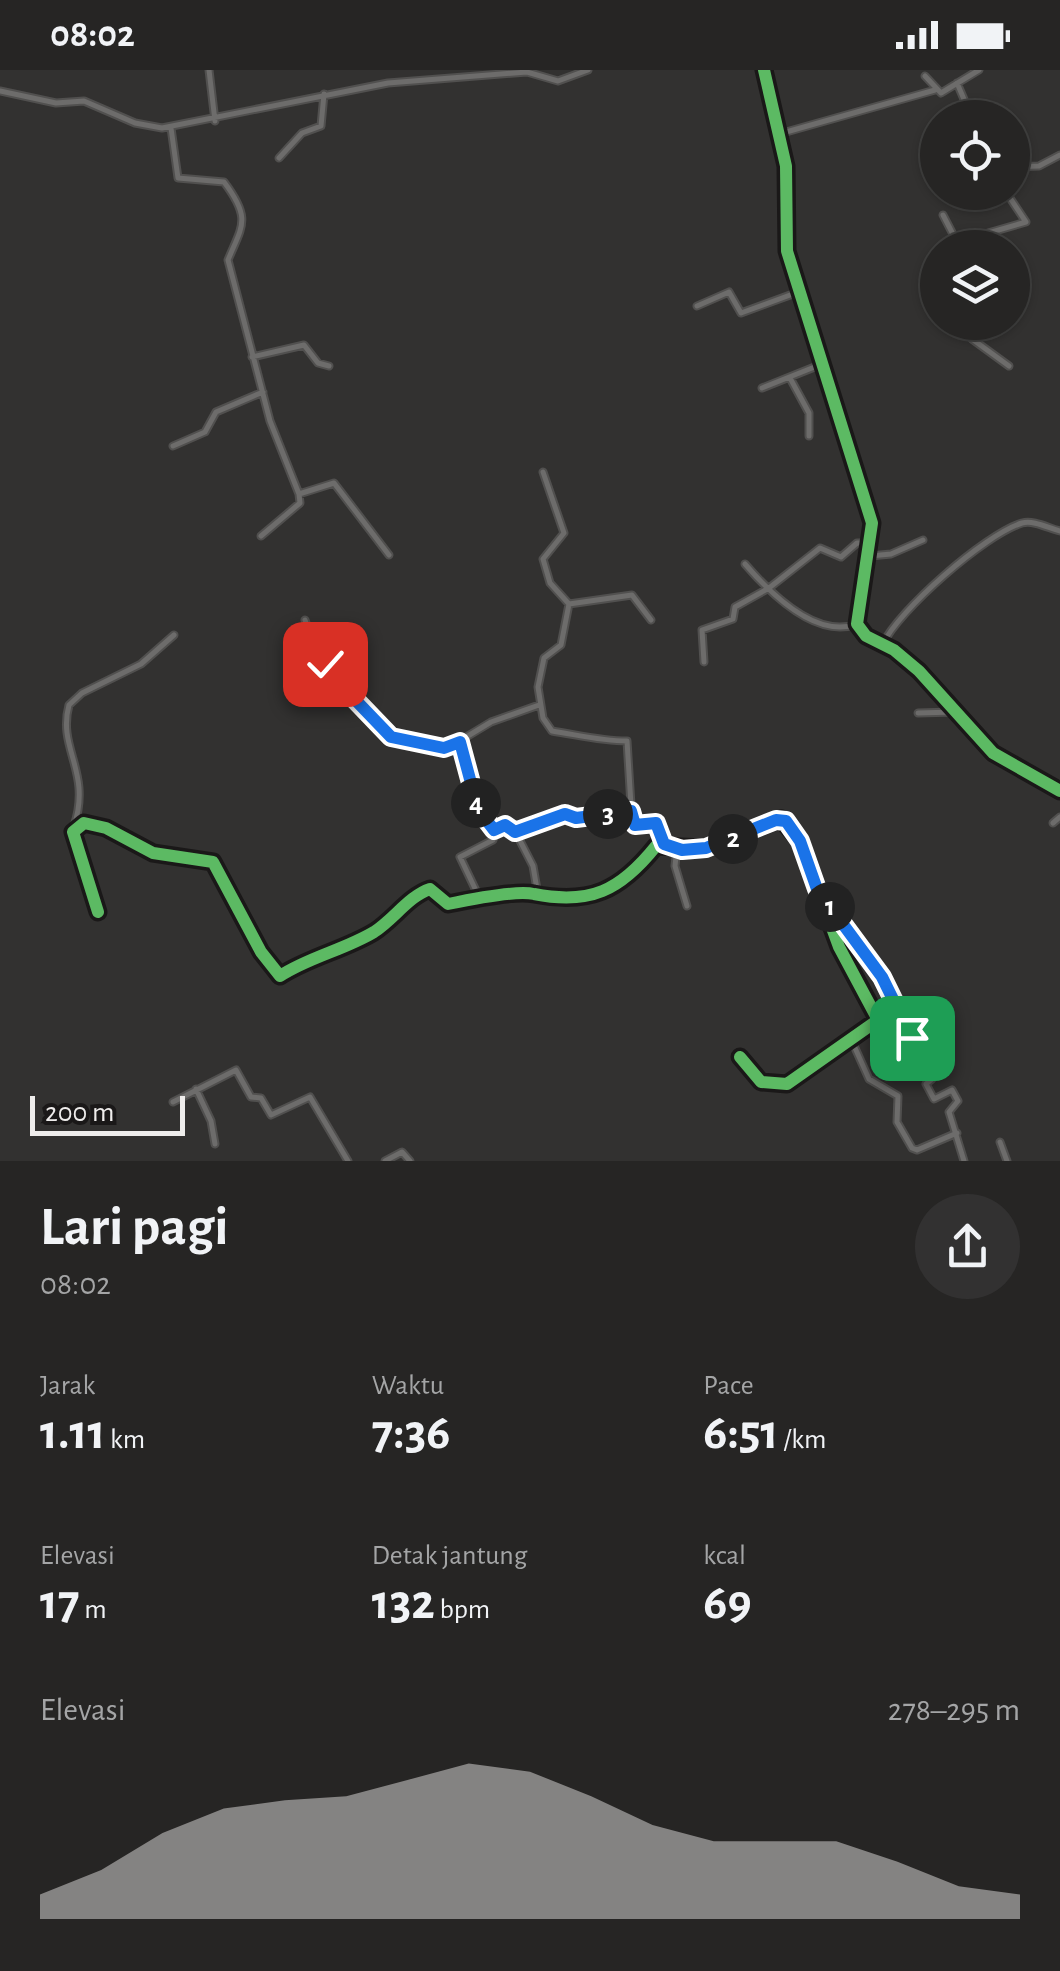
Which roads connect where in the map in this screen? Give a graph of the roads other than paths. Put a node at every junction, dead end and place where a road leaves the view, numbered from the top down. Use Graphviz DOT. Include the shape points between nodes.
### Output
graph roads {
  1 [pos="209,70"];
  2 [pos="588,70"];
  3 [pos="764,70"];
  4 [pos="975,71"];
  5 [pos="925,76"];
  6 [pos="957,83"];
  7 [pos="935,90"];
  8 [pos="0,91"];
  9 [pos="324,94"];
  10 [pos="964,100"];
  11 [pos="215,120"];
  12 [pos="168,128"];
  13 [pos="779,134"];
  14 [pos="1060,155"];
  15 [pos="279,158"];
  16 [pos="1030,167"];
  17 [pos="1018,210"];
  18 [pos="943,215"];
  19 [pos="951,230"];
  20 [pos="1003,230"];
  21 [pos="801,291"];
  22 [pos="697,306"];
  23 [pos="975,340"];
  24 [pos="252,357"];
  25 [pos="822,364"];
  26 [pos="329,366"];
  27 [pos="1009,366"];
  28 [pos="790,378"];
  29 [pos="762,388"];
  30 [pos="263,392"];
  31 [pos="809,436"];
  32 [pos="173,446"];
  33 [pos="543,472"];
  34 [pos="299,494"];
  35 [pos="1060,531"];
  36 [pos="261,536"];
  37 [pos="923,540"];
  38 [pos="872,543"];
  39 [pos="389,554"];
  40 [pos="870,556"];
  41 [pos="744,564"];
  42 [pos="769,588"];
  43 [pos="569,604"];
  44 [pos="305,620"];
  45 [pos="652,620"];
  46 [pos="857,624"];
  47 [pos="174,635"];
  48 [pos="883,644"];
  49 [pos="704,662"];
  50 [pos="540,705"];
  51 [pos="954,712"];
  52 [pos="918,713"];
  53 [pos="460,742"];
  54 [pos="1060,791"];
  55 [pos="631,811"];
  56 [pos="1060,817"];
  57 [pos="1053,823"];
  58 [pos="74,828"];
  59 [pos="494,830"];
  60 [pos="515,832"];
  61 [pos="664,844"];
  62 [pos="677,847"];
  63 [pos="817,889"];
  64 [pos="538,895"];
  65 [pos="480,899"];
  66 [pos="688,906"];
  67 [pos="98,912"];
  68 [pos="851,1039"];
  69 [pos="740,1057"];
  70 [pos="196,1089"];
  71 [pos="173,1102"];
  72 [pos="957,1133"];
  73 [pos="1000,1142"];
  74 [pos="215,1144"];
  75 [pos="348,1161"];
  76 [pos="385,1161"];
  77 [pos="410,1161"];
  78 [pos="964,1161"];
  79 [pos="1006,1161"];
  1 -- 11 [label="street"];
  2 -- 9 [label="street" via="558,81 508,72"];
  3 -- 13 [label="street"];
  4 -- 6 [label="street"];
  5 -- 7 [label="street"];
  6 -- 7 [label="street"];
  6 -- 10 [label="street"];
  7 -- 13 [label="street"];
  8 -- 12 [label="street" via="56,103 84,101 135,123"];
  9 -- 11 [label="street"];
  9 -- 15 [label="street" via="321,126 302,133"];
  11 -- 12 [label="street"];
  12 -- 24 [label="street" via="178,178 224,182 242,222 228,260"];
  13 -- 21 [label="street" via="786,170 785,244"];
  14 -- 16 [label="street"];
  17 -- 20 [label="street" via="1026,222"];
  18 -- 19 [label="street"];
  21 -- 22 [label="street" via="742,313 728,292"];
  21 -- 25 [label="street"];
  23 -- 27 [label="street"];
  24 -- 26 [label="street" via="304,345 318,364"];
  24 -- 30 [label="street"];
  25 -- 28 [label="street"];
  25 -- 38 [label="street" via="872,523"];
  28 -- 29 [label="street"];
  28 -- 31 [label="street" via="809,413"];
  30 -- 32 [label="street" via="216,412 205,432"];
  30 -- 34 [label="street"];
  33 -- 43 [label="street" via="564,532 543,559 550,584"];
  34 -- 36 [label="street" via="300,503"];
  34 -- 39 [label="street" via="334,483"];
  35 -- 48 [label="street" via="1032,522 1004,533 923,594 897,618"];
  37 -- 40 [label="street"];
  38 -- 40 [label="street"];
  38 -- 42 [label="street" via="857,542 841,556 820,548"];
  40 -- 46 [label="street"];
  41 -- 42 [label="street"];
  42 -- 46 [label="street" via="827,628"];
  42 -- 49 [label="street" via="735,607 733,620 700,632"];
  43 -- 45 [label="street" via="632,595"];
  43 -- 50 [label="street" via="561,645 542,663"];
  44 -- 53 [label="street" via="318,660 341,668 342,686 388,736 444,748"];
  46 -- 48 [label="street"];
  47 -- 58 [label="street" via="141,664 69,705 68,738 82,792"];
  48 -- 51 [label="street" via="920,671"];
  50 -- 53 [label="street"];
  50 -- 55 [label="street" via="552,731 627,741"];
  51 -- 52 [label="street"];
  51 -- 54 [label="street" via="993,753"];
  53 -- 59 [label="street" via="478,809"];
  55 -- 60 [label="street" via="565,814"];
  55 -- 61 [label="street" via="635,825 658,824"];
  56 -- 57 [label="street"];
  58 -- 65 [label="street" via="93,823 153,853 213,862 278,976 375,931 418,893 432,888 448,904"];
  58 -- 67 [label="street"];
  59 -- 60 [label="street" via="505,825"];
  59 -- 65 [label="street" via="493,840 460,857"];
  60 -- 64 [label="street" via="533,866"];
  61 -- 62 [label="street"];
  61 -- 64 [label="street" via="586,898"];
  62 -- 63 [label="street" via="719,845 781,819 800,841"];
  62 -- 66 [label="street" via="675,866"];
  63 -- 68 [label="street" via="843,956 878,1018"];
  63 -- 72 [label="street" via="882,977 932,1079 926,1084 934,1099 952,1090 958,1103 948,1112"];
  64 -- 65 [label="street"];
  68 -- 69 [label="street" via="777,1087 756,1079"];
  68 -- 72 [label="street" via="869,1079 898,1096 898,1125 912,1148"];
  70 -- 71 [label="street"];
  70 -- 74 [label="street"];
  70 -- 75 [label="street" via="234,1070 271,1115 310,1097"];
  72 -- 78 [label="street"];
  73 -- 79 [label="street"];
  76 -- 77 [label="street" via="402,1152"];
}
